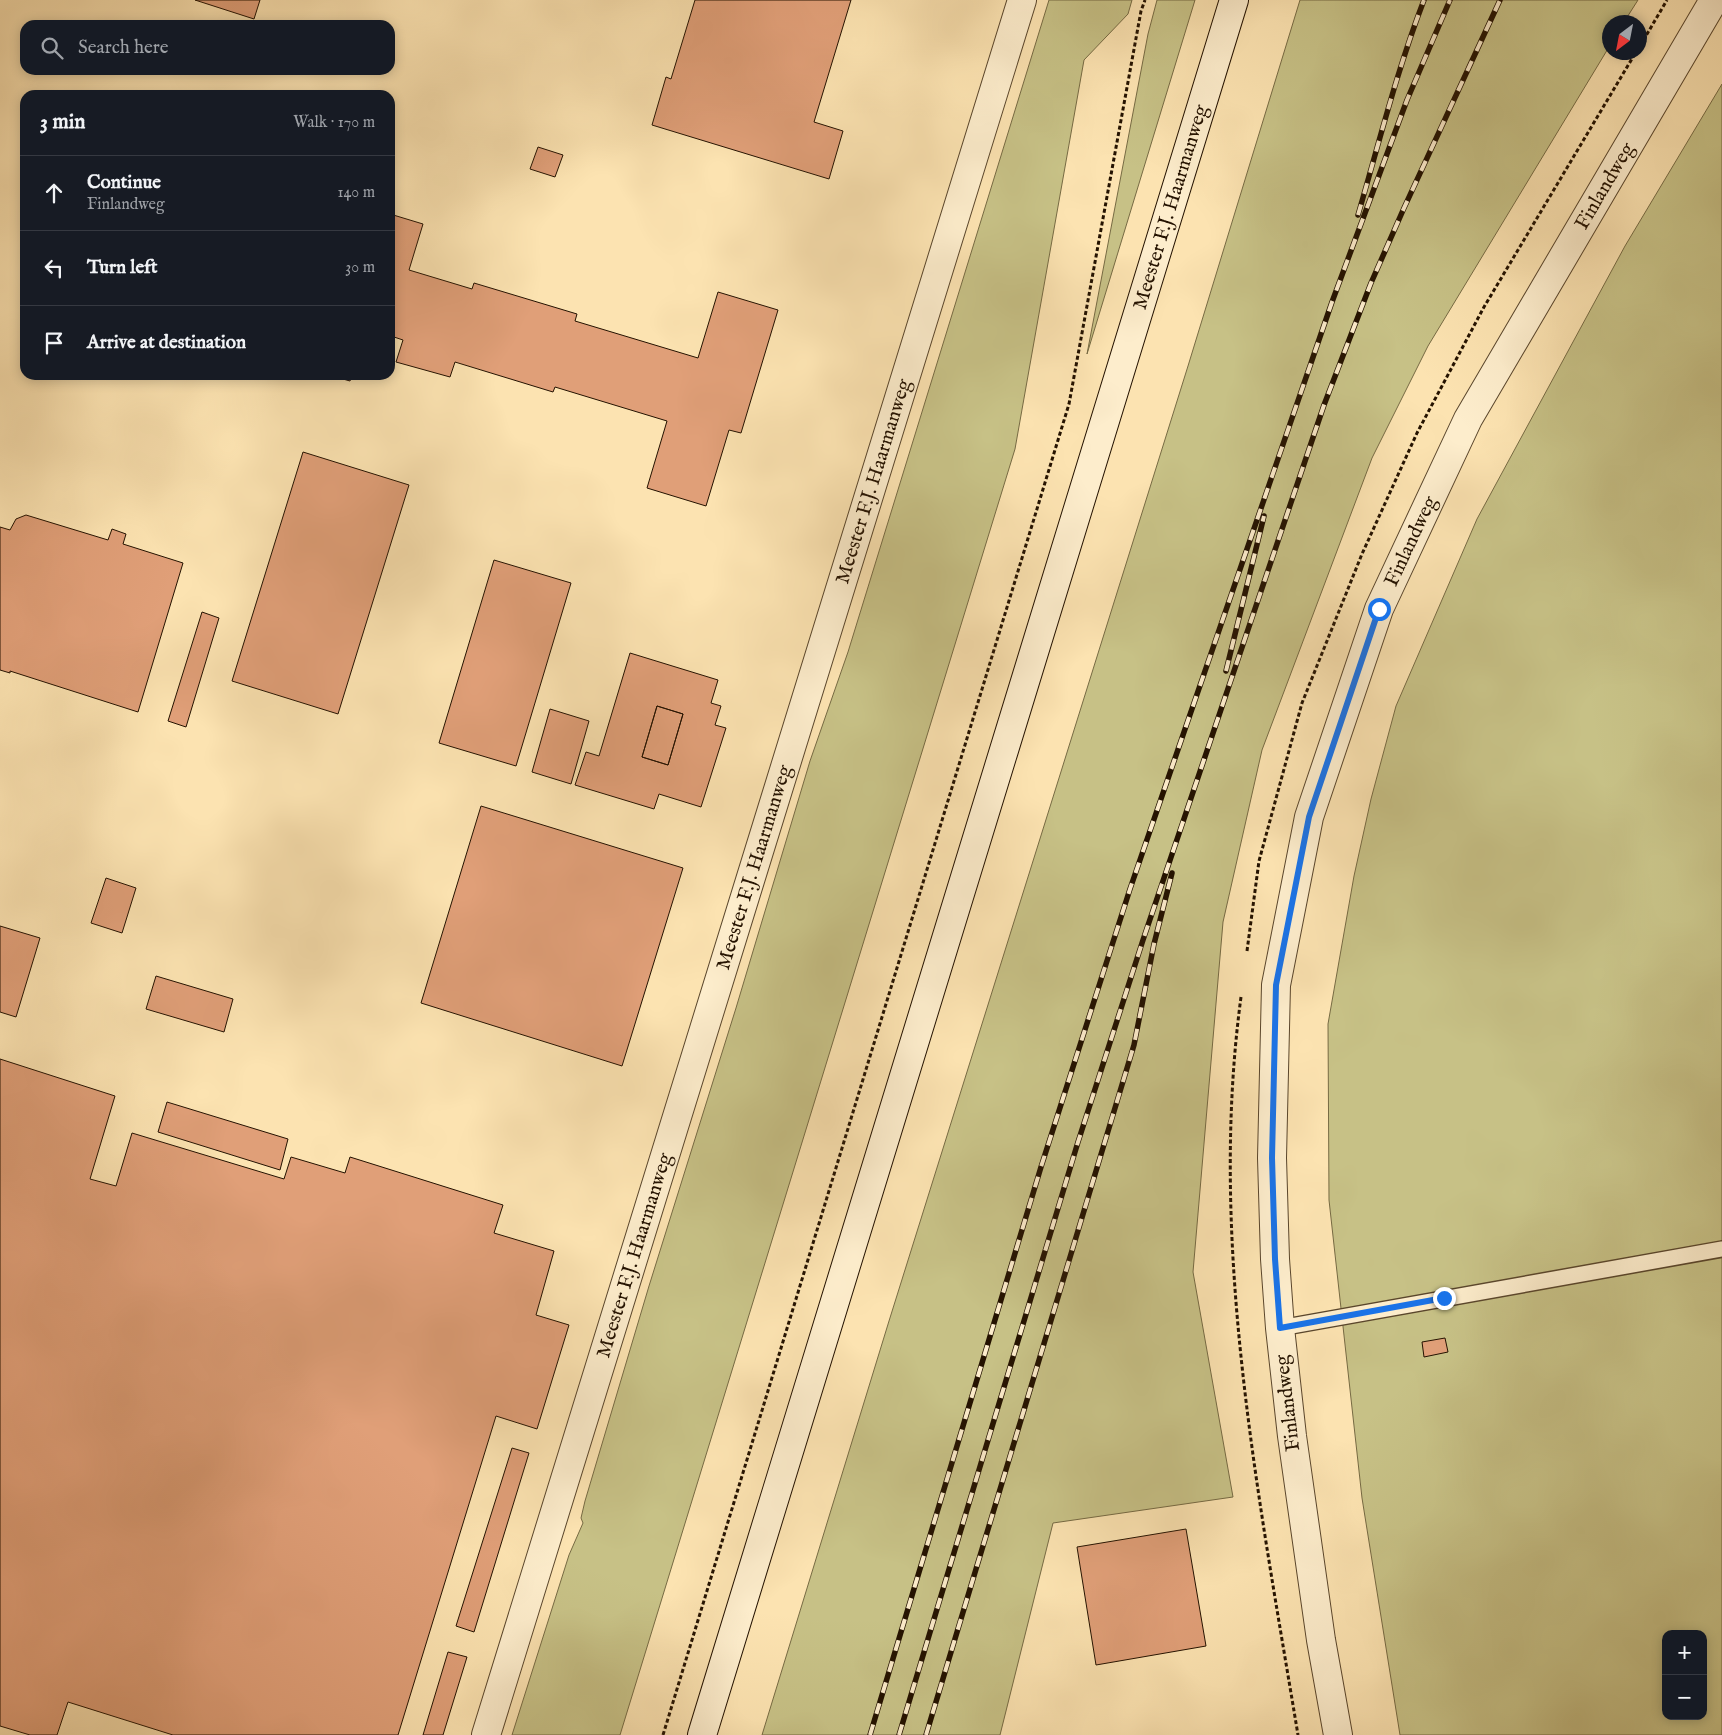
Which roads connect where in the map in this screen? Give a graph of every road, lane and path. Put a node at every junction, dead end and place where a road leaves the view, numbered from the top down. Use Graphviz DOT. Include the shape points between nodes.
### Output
graph roads {
  1 [pos="1020,0"];
  2 [pos="1144,0"];
  3 [pos="1234,0"];
  4 [pos="1667,0"];
  5 [pos="1714,0"];
  6 [pos="1647,34"];
  7 [pos="1631,60"];
  8 [pos="1246,960"];
  9 [pos="1242,989"];
  10 [pos="1722,1249"];
  11 [pos="1280,1328"];
  12 [pos="486,1735"];
  13 [pos="663,1735"];
  14 [pos="702,1735"];
  15 [pos="1298,1735"];
  16 [pos="1338,1735"];
  1 -- 12 [label="street, Meester F.J. Haarmanweg"];
  2 -- 13 [label="path" via="1069,404"];
  3 -- 14 [label="street, Meester F.J. Haarmanweg"];
  4 -- 6 [label="path"];
  5 -- 11 [label="street, Finlandweg" via="1468,419 1379,609 1309,817 1276,985 1272,1158"];
  7 -- 8 [label="path" via="1484,308 1417,433 1362,554 1302,703 1259,861"];
  9 -- 15 [label="path" via="1234,1049 1230,1187 1238,1328 1260,1508"];
  10 -- 11 [label="lane"];
  11 -- 16 [label="street, Finlandweg" via="1294,1456"];
}
